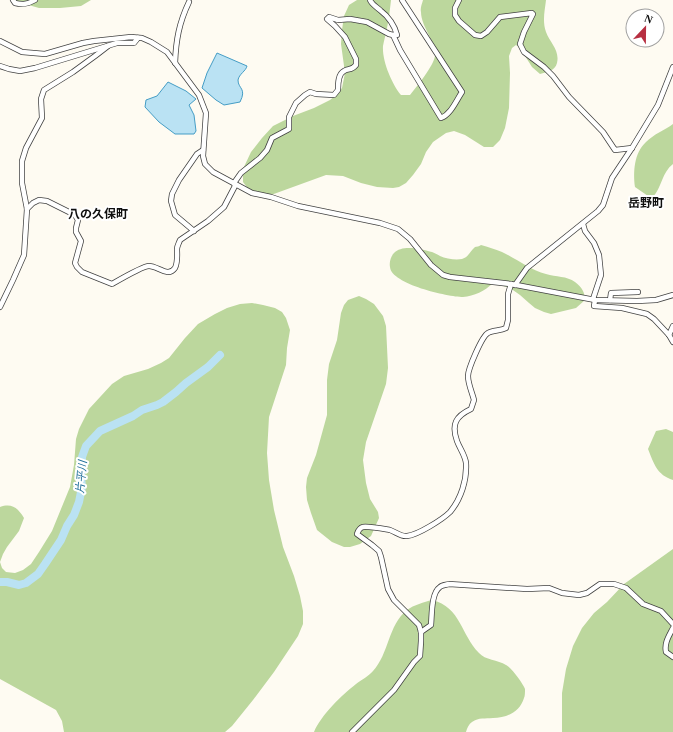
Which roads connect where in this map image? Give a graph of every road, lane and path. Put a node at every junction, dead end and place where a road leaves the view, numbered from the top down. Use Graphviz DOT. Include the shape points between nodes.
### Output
graph roads {
  1 [pos="13,0"];
  2 [pos="35,0"];
  3 [pos="370,0"];
  4 [pos="402,0"];
  5 [pos="459,0"];
  6 [pos="189,2"];
  7 [pos="393,35"];
  8 [pos="138,38"];
  9 [pos="0,41"];
  10 [pos="108,46"];
  11 [pos="175,63"];
  12 [pos="0,66"];
  13 [pos="673,67"];
  14 [pos="632,148"];
  15 [pos="203,150"];
  16 [pos="234,183"];
  17 [pos="27,209"];
  18 [pos="583,224"];
  19 [pos="194,231"];
  20 [pos="513,285"];
  21 [pos="638,292"];
  22 [pos="673,295"];
  23 [pos="594,300"];
  24 [pos="610,300"];
  25 [pos="0,307"];
  26 [pos="673,326"];
  27 [pos="669,335"];
  28 [pos="673,342"];
  29 [pos="673,624"];
  30 [pos="673,628"];
  31 [pos="421,632"];
  32 [pos="673,657"];
  33 [pos="352,732"];
  1 -- 2 [label="street" via="22,5"];
  3 -- 7 [label="street" via="396,29 397,35"];
  4 -- 7 [label="street" via="462,92 445,116 441,118"];
  5 -- 14 [label="street" via="455,15 475,35 481,36 487,32 500,17 534,14 520,44 524,52 553,76 569,97 603,132 615,150"];
  6 -- 11 [label="street" via="177,39"];
  7 -- 16 [label="street" via="367,22 329,17 327,19 345,37 356,59 356,65 340,75 338,90 334,95 310,92 305,95 289,117 289,129 272,138 267,150 241,173"];
  8 -- 9 [label="street" via="94,41 45,54 22,52"];
  8 -- 10 [label="street" via="134,43"];
  8 -- 11 [label="street" via="167,52"];
  10 -- 12 [label="street" via="20,71"];
  10 -- 17 [label="street" via="44,90 41,99 42,118 23,156 22,183"];
  11 -- 15 [label="street" via="199,95 206,113"];
  13 -- 14 [label="street" via="658,105"];
  14 -- 18 [label="street" via="612,178 602,205"];
  15 -- 16 [label="street" via="205,164 213,172"];
  15 -- 19 [label="street" via="197,154 179,180 171,201 175,215"];
  16 -- 19 [label="street" via="235,186 224,207"];
  16 -- 20 [label="street" via="252,193 298,206 398,228 443,275"];
  17 -- 19 [label="street" via="39,200 47,201 75,215 78,220 76,232 81,241 77,267 82,272 112,284 147,266 171,272 176,267 180,240"];
  17 -- 25 [label="street" via="24,255"];
  18 -- 20 [label="street" via="527,268"];
  18 -- 23 [label="street" via="599,255 601,275"];
  20 -- 23 [label="street"];
  20 -- 31 [label="street" via="508,294 506,328 488,333 484,337 468,374 474,403 471,409 458,417 454,427 466,463 466,476 458,500 450,512 428,527 408,536 385,529 362,527 357,534 379,551 388,589 394,600 419,625"];
  21 -- 24 [label="street" via="611,293"];
  22 -- 24 [label="street" via="656,300"];
  23 -- 24 [label="street"];
  23 -- 27 [label="street" via="594,306 622,308 647,314"];
  26 -- 27 [label="street"];
  27 -- 28 [label="street"];
  29 -- 31 [label="street" via="661,611 643,604 626,588 614,584 600,584 579,595 549,588 449,584 437,590 433,600 431,625"];
  30 -- 32 [label="street" via="665,649"];
  31 -- 33 [label="street" via="420,656 394,690"];
}
